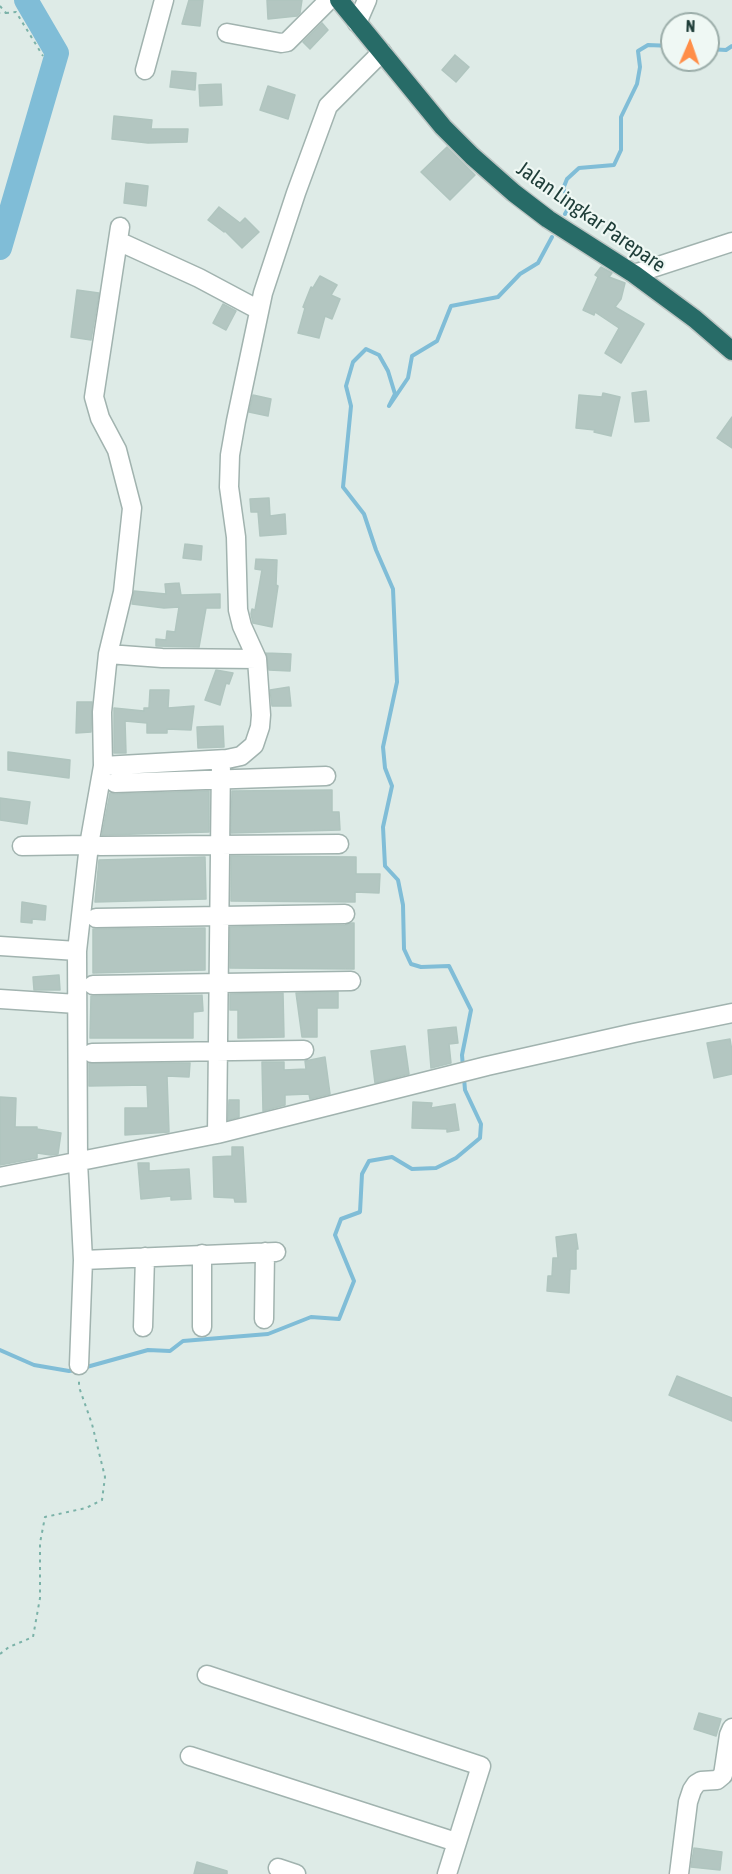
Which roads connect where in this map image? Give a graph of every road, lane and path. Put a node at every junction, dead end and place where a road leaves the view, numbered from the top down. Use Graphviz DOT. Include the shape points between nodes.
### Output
graph roads {
  1 [pos="164,0"];
  2 [pos="329,0"];
  3 [pos="339,0"];
  4 [pos="367,0"];
  5 [pos="0,6"];
  6 [pos="0,13"];
  7 [pos="6,13"];
  8 [pos="357,23"];
  9 [pos="227,33"];
  10 [pos="382,52"];
  11 [pos="43,56"];
  12 [pos="145,70"];
  13 [pos="732,242"];
  14 [pos="634,274"];
  15 [pos="259,310"];
  16 [pos="732,351"];
  17 [pos="108,654"];
  18 [pos="257,659"];
  19 [pos="221,759"];
  20 [pos="103,766"];
  21 [pos="326,776"];
  22 [pos="221,780"];
  23 [pos="115,783"];
  24 [pos="339,844"];
  25 [pos="220,845"];
  26 [pos="22,846"];
  27 [pos="94,846"];
  28 [pos="345,914"];
  29 [pos="220,916"];
  30 [pos="96,918"];
  31 [pos="0,946"];
  32 [pos="77,951"];
  33 [pos="351,981"];
  34 [pos="219,983"];
  35 [pos="93,986"];
  36 [pos="0,999"];
  37 [pos="77,1004"];
  38 [pos="732,1013"];
  39 [pos="304,1050"];
  40 [pos="218,1051"];
  41 [pos="92,1053"];
  42 [pos="217,1134"];
  43 [pos="78,1162"];
  44 [pos="0,1176"];
  45 [pos="202,1254"];
  46 [pos="145,1257"];
  47 [pos="83,1260"];
  48 [pos="264,1319"];
  49 [pos="143,1327"];
  50 [pos="202,1327"];
  51 [pos="79,1365"];
  52 [pos="79,1387"];
  53 [pos="0,1654"];
  54 [pos="207,1675"];
  55 [pos="732,1728"];
  56 [pos="190,1756"];
  57 [pos="456,1842"];
  58 [pos="278,1868"];
  59 [pos="296,1874"];
  60 [pos="447,1874"];
  61 [pos="679,1874"];
  1 -- 12 [label="street"];
  2 -- 9 [label="street" via="287,42"];
  3 -- 8 [label="highway, Jalan Lingkar Parepare"];
  4 -- 8 [label="street"];
  5 -- 7 [label="path"];
  6 -- 7 [label="path"];
  7 -- 11 [label="path" via="16,12"];
  8 -- 10 [label="highway, Jalan Lingkar Parepare"];
  10 -- 14 [label="highway, Jalan Lingkar Parepare" via="443,127 514,193"];
  10 -- 15 [label="street" via="328,106"];
  13 -- 14 [label="street"];
  14 -- 16 [label="highway, Jalan Lingkar Parepare"];
  15 -- 17 [label="street" via="119,234 94,396 117,450 132,508 123,592"];
  15 -- 18 [label="street" via="230,455 229,487 236,537 238,610"];
  17 -- 18 [label="street"];
  17 -- 20 [label="street" via="102,712"];
  18 -- 19 [label="street" via="261,715 255,745 241,756"];
  19 -- 20 [label="street"];
  19 -- 22 [label="street"];
  20 -- 27 [label="street"];
  21 -- 22 [label="street"];
  22 -- 23 [label="street"];
  22 -- 25 [label="street"];
  24 -- 25 [label="street"];
  25 -- 27 [label="street"];
  25 -- 29 [label="street"];
  26 -- 27 [label="street"];
  27 -- 32 [label="street"];
  28 -- 29 [label="street"];
  29 -- 30 [label="street"];
  29 -- 34 [label="street"];
  31 -- 32 [label="street"];
  32 -- 37 [label="street"];
  33 -- 34 [label="street"];
  34 -- 35 [label="street"];
  34 -- 40 [label="street"];
  36 -- 37 [label="street"];
  37 -- 43 [label="street"];
  38 -- 42 [label="street" via="487,1066"];
  39 -- 40 [label="street"];
  40 -- 41 [label="street"];
  40 -- 42 [label="street"];
  42 -- 43 [label="street"];
  43 -- 44 [label="street"];
  43 -- 47 [label="street"];
  45 -- 46 [label="street"];
  45 -- 48 [label="street" via="271,1252"];
  45 -- 50 [label="street"];
  46 -- 47 [label="street"];
  46 -- 49 [label="street"];
  47 -- 51 [label="street"];
  52 -- 53 [label="path" via="105,1477 102,1500 86,1508 45,1517 40,1543 40,1598 33,1637"];
  54 -- 57 [label="street" via="481,1766"];
  55 -- 61 [label="street" via="723,1774 717,1780 701,1781 692,1790"];
  56 -- 57 [label="street"];
  57 -- 60 [label="street"];
  58 -- 59 [label="street"];
}
